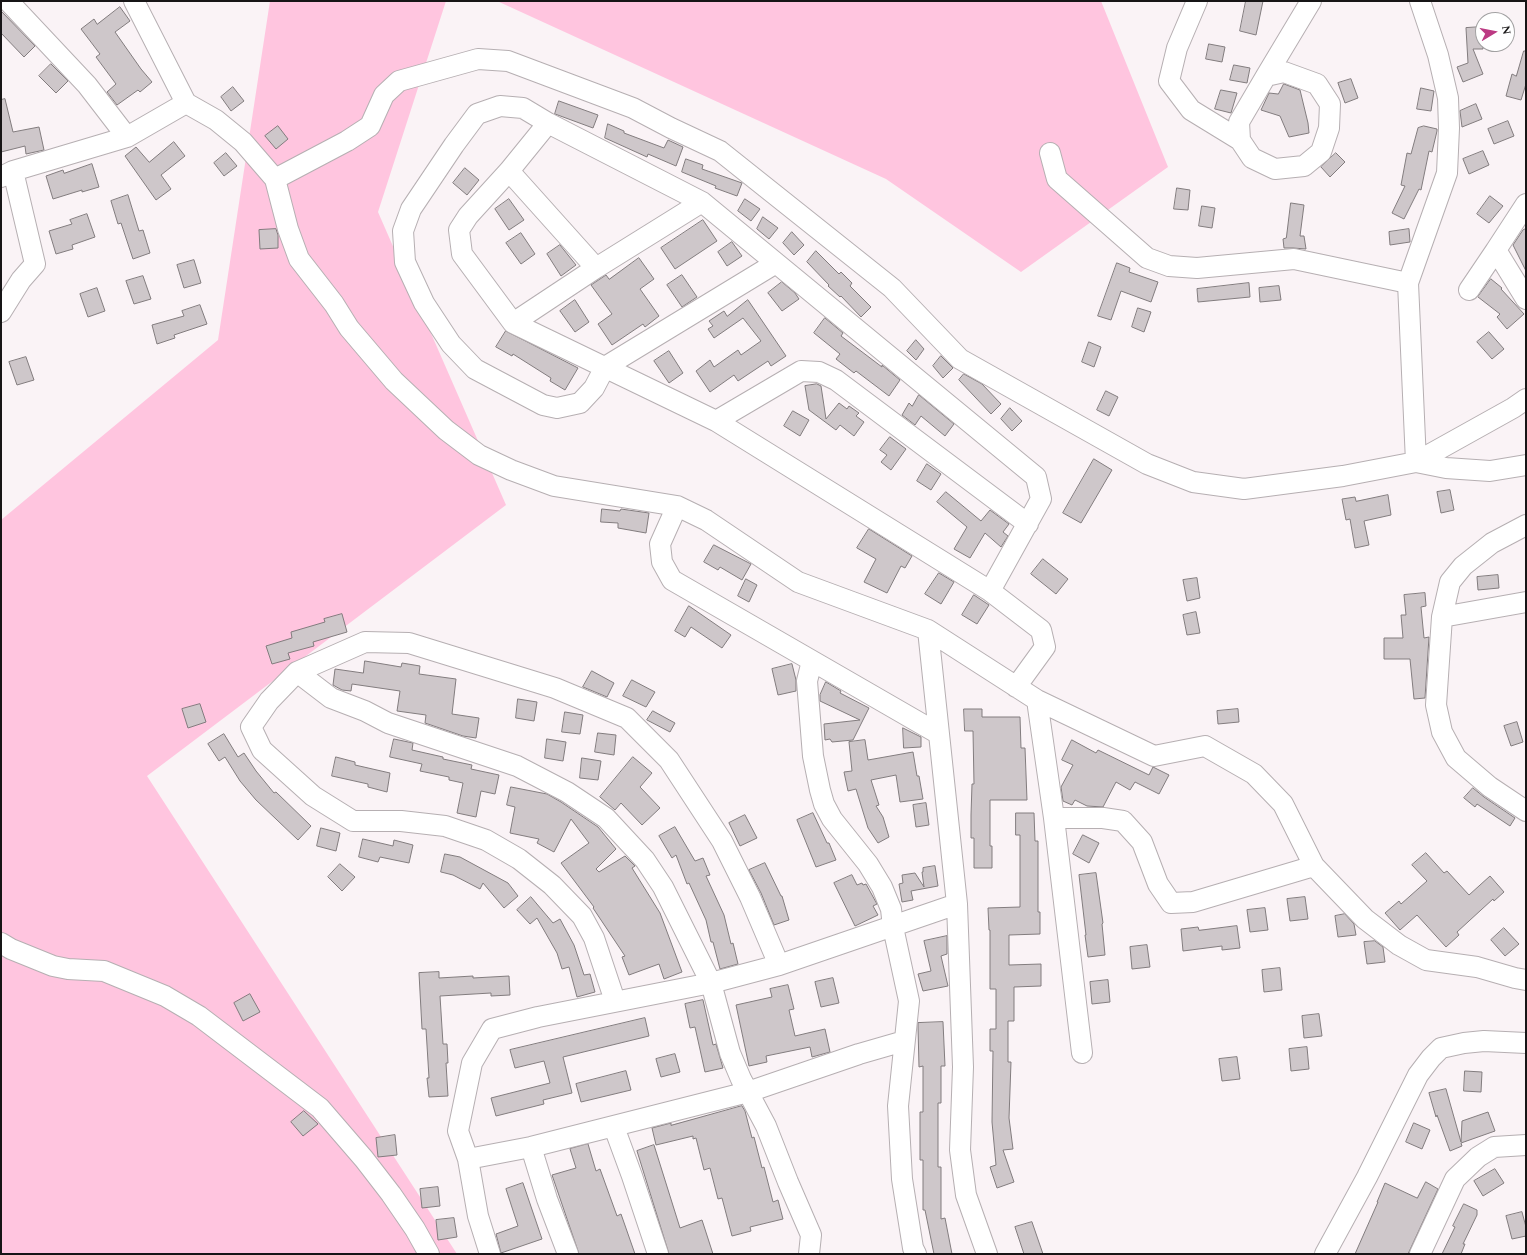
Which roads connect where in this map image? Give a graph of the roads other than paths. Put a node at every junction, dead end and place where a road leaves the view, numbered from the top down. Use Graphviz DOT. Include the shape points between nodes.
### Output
graph roads {
  1 [pos="8,1"];
  2 [pos="134,1"];
  3 [pos="1197,1"];
  4 [pos="1311,1"];
  5 [pos="1420,1"];
  6 [pos="1266,76"];
  7 [pos="186,103"];
  8 [pos="548,123"];
  9 [pos="127,136"];
  10 [pos="1240,140"];
  11 [pos="1050,153"];
  12 [pos="509,171"];
  13 [pos="7,174"];
  14 [pos="275,179"];
  15 [pos="702,202"];
  16 [pos="1526,204"];
  17 [pos="1496,250"];
  18 [pos="776,263"];
  19 [pos="596,268"];
  20 [pos="1408,283"];
  21 [pos="1470,290"];
  22 [pos="1526,299"];
  23 [pos="1,312"];
  24 [pos="513,323"];
  25 [pos="605,367"];
  26 [pos="1526,399"];
  27 [pos="716,422"];
  28 [pos="1416,462"];
  29 [pos="1526,465"];
  30 [pos="677,506"];
  31 [pos="1028,524"];
  32 [pos="1526,524"];
  33 [pos="990,591"];
  34 [pos="1526,602"];
  35 [pos="1442,617"];
  36 [pos="928,630"];
  37 [pos="812,661"];
  38 [pos="297,672"];
  39 [pos="1016,687"];
  40 [pos="1037,700"];
  41 [pos="940,734"];
  42 [pos="1526,811"];
  43 [pos="1054,818"];
  44 [pos="1314,866"];
  45 [pos="957,904"];
  46 [pos="893,927"];
  47 [pos="1,943"];
  48 [pos="779,965"];
  49 [pos="1526,980"];
  50 [pos="711,983"];
  51 [pos="615,1001"];
  52 [pos="904,1041"];
  53 [pos="1526,1043"];
  54 [pos="1082,1053"];
  55 [pos="748,1092"];
  56 [pos="614,1127"];
  57 [pos="1526,1145"];
  58 [pos="531,1147"];
  59 [pos="468,1159"];
  60 [pos="428,1254"];
  61 [pos="490,1254"];
  62 [pos="568,1254"];
  63 [pos="658,1254"];
  64 [pos="809,1254"];
  65 [pos="916,1254"];
  66 [pos="987,1254"];
  67 [pos="1326,1254"];
  68 [pos="1420,1254"];
  1 -- 9 [label="street" via="87,85"];
  2 -- 7 [label="street"];
  3 -- 10 [label="street" via="1176,48 1169,81 1191,110"];
  4 -- 6 [label="street"];
  5 -- 20 [label="street" via="1438,55 1448,98 1447,174"];
  6 -- 10 [label="street" via="1238,122"];
  6 -- 10 [label="street" via="1284,72 1317,84 1330,104 1329,128 1321,152 1304,166 1275,169 1252,158"];
  7 -- 9 [label="street"];
  7 -- 14 [label="street" via="216,120 243,142"];
  8 -- 12 [label="street"];
  8 -- 15 [label="street"];
  8 -- 25 [label="street" via="523,108 500,106 477,114 411,209 403,231 405,262 424,303 451,344 475,370 543,405 557,408 580,403 594,388"];
  9 -- 13 [label="street"];
  11 -- 20 [label="street" via="1057,179 1147,258 1169,266 1197,268 1294,259"];
  12 -- 19 [label="street"];
  12 -- 24 [label="street" via="468,216 459,230 462,254"];
  13 -- 23 [label="street" via="35,264 21,280"];
  14 -- 28 [label="street" via="370,126 384,95 399,81 478,59 508,61 634,108 720,151 892,288 960,359 1147,464 1193,482 1244,489 1343,476"];
  14 -- 30 [label="street" via="299,259 349,328 394,381 446,430 479,455 554,486"];
  15 -- 18 [label="street"];
  15 -- 19 [label="street"];
  16 -- 17 [label="street"];
  17 -- 21 [label="street"];
  17 -- 22 [label="street"];
  18 -- 25 [label="street"];
  18 -- 31 [label="street" via="1036,477 1041,499"];
  19 -- 24 [label="street"];
  20 -- 28 [label="street"];
  24 -- 25 [label="street"];
  25 -- 27 [label="street"];
  26 -- 28 [label="street"];
  27 -- 31 [label="street" via="801,371 819,372 836,380"];
  27 -- 33 [label="street"];
  28 -- 29 [label="street" via="1446,468 1490,471"];
  30 -- 36 [label="street" via="706,520 798,582"];
  30 -- 37 [label="street" via="660,544 662,562 672,580"];
  31 -- 33 [label="street"];
  32 -- 35 [label="street" via="1492,543 1463,566 1450,582"];
  33 -- 39 [label="street" via="1040,630 1045,647"];
  34 -- 35 [label="street"];
  35 -- 42 [label="street" via="1436,705 1442,732 1456,758 1490,787"];
  36 -- 39 [label="street"];
  36 -- 41 [label="street"];
  37 -- 41 [label="street"];
  37 -- 46 [label="street" via="807,681 813,756 824,804 832,819 868,864 882,887 891,909"];
  38 -- 48 [label="street" via="365,642 409,643 555,688 627,718 669,760 722,841 750,897"];
  38 -- 50 [label="street" via="331,698 388,723 517,766 567,792 606,818 645,860 663,887"];
  38 -- 51 [label="street" via="269,701 251,727 262,750 313,796 352,821 401,821 445,826 486,840 519,859 552,885 582,916 594,938"];
  39 -- 40 [label="street"];
  40 -- 43 [label="street"];
  40 -- 44 [label="street" via="1154,756 1205,746 1254,774 1282,804"];
  41 -- 45 [label="street"];
  43 -- 44 [label="street" via="1103,818 1123,821 1142,842 1158,884 1171,903 1192,902"];
  43 -- 54 [label="street"];
  44 -- 49 [label="street" via="1365,919 1399,945 1426,960 1477,967"];
  45 -- 46 [label="street"];
  45 -- 66 [label="street" via="963,1067 960,1150 966,1195"];
  46 -- 48 [label="street"];
  46 -- 52 [label="street" via="909,1001"];
  47 -- 60 [label="street" via="53,966 104,970 165,996 199,1016 320,1108 387,1188 415,1229"];
  48 -- 50 [label="street"];
  50 -- 51 [label="street"];
  50 -- 55 [label="street" via="730,1053"];
  51 -- 59 [label="street" via="492,1029 472,1063 458,1132"];
  52 -- 55 [label="street"];
  52 -- 65 [label="street" via="898,1106 902,1179"];
  53 -- 67 [label="street" via="1484,1040 1464,1043 1442,1048 1431,1058 1418,1075"];
  55 -- 56 [label="street"];
  55 -- 64 [label="street" via="766,1126 811,1235"];
  56 -- 58 [label="street"];
  56 -- 63 [label="street"];
  57 -- 68 [label="street" via="1494,1147 1478,1157 1455,1179"];
  58 -- 59 [label="street"];
  58 -- 62 [label="street"];
  59 -- 61 [label="street" via="478,1216"];
}
